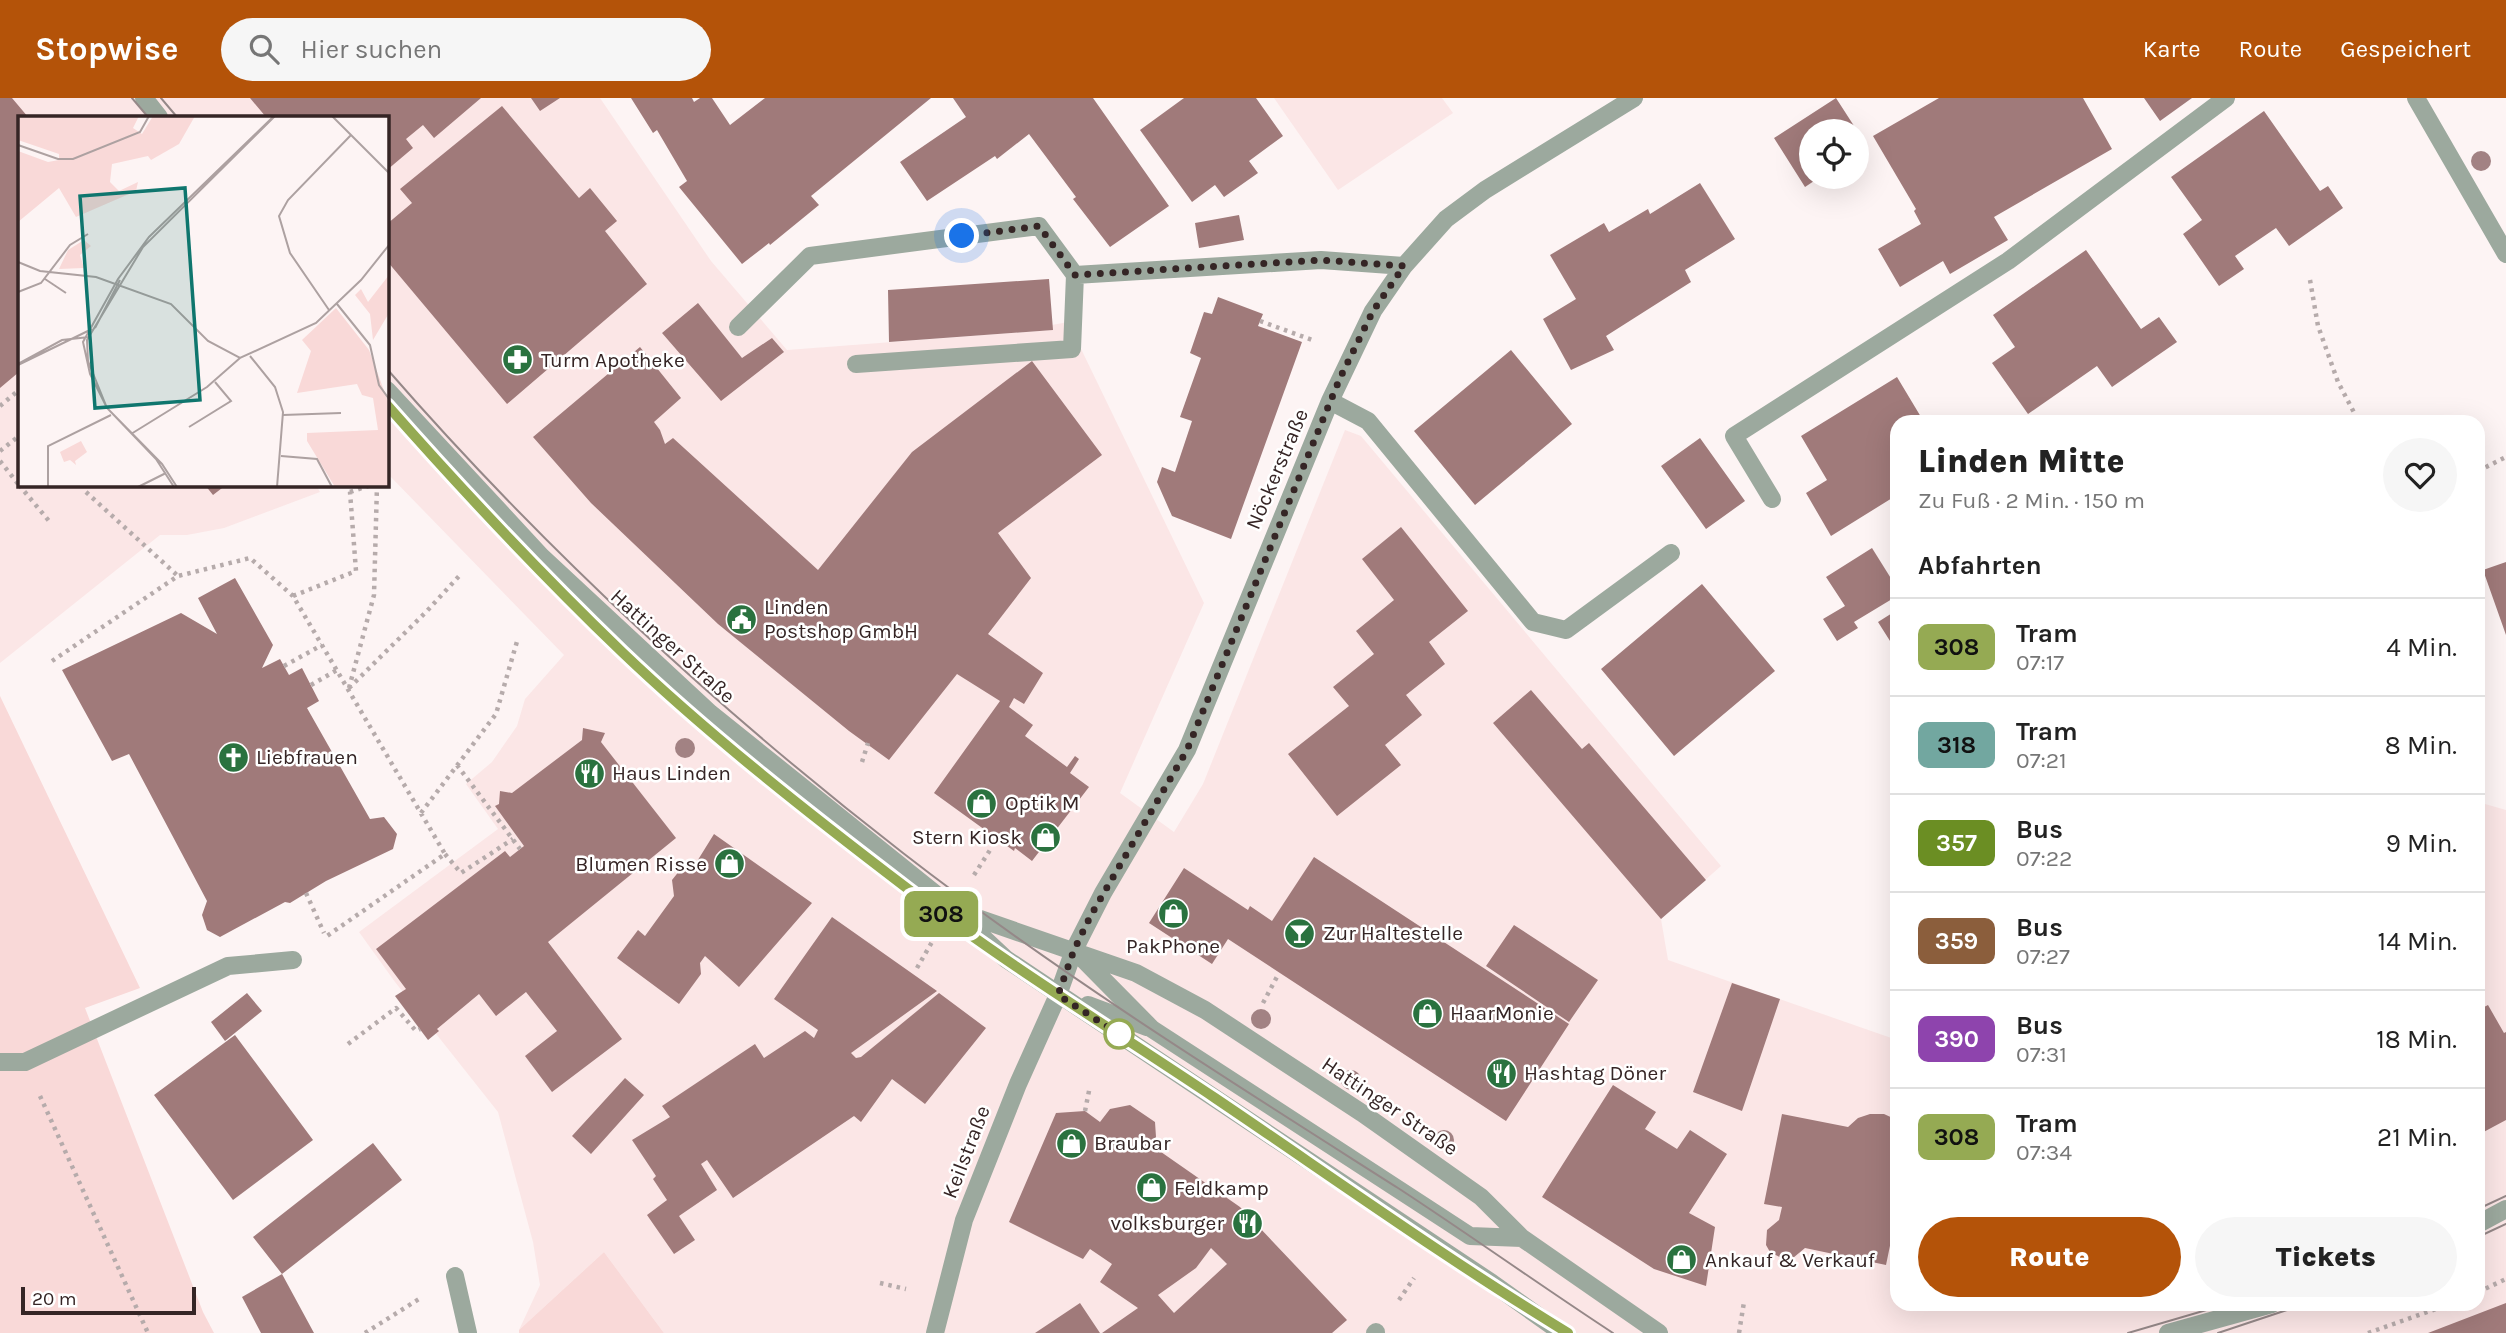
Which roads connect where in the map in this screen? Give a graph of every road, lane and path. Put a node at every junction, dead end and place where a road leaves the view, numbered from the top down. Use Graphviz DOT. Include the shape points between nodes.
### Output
graph roads {
  1 [pos="144,98"];
  2 [pos="1634,98"];
  3 [pos="2226,98"];
  4 [pos="2416,98"];
  5 [pos="158,116"];
  6 [pos="2506,254"];
  7 [pos="1404,266"];
  8 [pos="1075,275"];
  9 [pos="2310,280"];
  10 [pos="1260,321"];
  11 [pos="738,327"];
  12 [pos="1297,334"];
  13 [pos="856,364"];
  14 [pos="18,391"];
  15 [pos="388,391"];
  16 [pos="1330,401"];
  17 [pos="0,407"];
  18 [pos="2355,415"];
  19 [pos="18,437"];
  20 [pos="0,451"];
  21 [pos="2506,457"];
  22 [pos="0,461"];
  23 [pos="2485,468"];
  24 [pos="18,484"];
  25 [pos="20,486"];
  26 [pos="347,486"];
  27 [pos="368,486"];
  28 [pos="377,486"];
  29 [pos="86,492"];
  30 [pos="350,492"];
  31 [pos="1772,499"];
  32 [pos="49,521"];
  33 [pos="1671,553"];
  34 [pos="460,575"];
  35 [pos="178,576"];
  36 [pos="293,596"];
  37 [pos="518,638"];
  38 [pos="322,645"];
  39 [pos="52,661"];
  40 [pos="284,666"];
  41 [pos="337,670"];
  42 [pos="311,685"];
  43 [pos="349,689"];
  44 [pos="868,743"];
  45 [pos="862,762"];
  46 [pos="457,765"];
  47 [pos="421,813"];
  48 [pos="513,839"];
  49 [pos="520,849"];
  50 [pos="445,854"];
  51 [pos="306,893"];
  52 [pos="953,909"];
  53 [pos="326,937"];
  54 [pos="1074,950"];
  55 [pos="293,960"];
  56 [pos="1279,973"];
  57 [pos="1058,995"];
  58 [pos="1261,1006"];
  59 [pos="420,1029"];
  60 [pos="1152,1029"];
  61 [pos="348,1044"];
  62 [pos="0,1062"];
  63 [pos="25,1062"];
  64 [pos="1090,1086"];
  65 [pos="1085,1111"];
  66 [pos="2506,1209"];
  67 [pos="2485,1220"];
  68 [pos="1522,1238"];
  69 [pos="455,1276"];
  70 [pos="2506,1279"];
  71 [pos="2485,1289"];
  72 [pos="1744,1302"];
  73 [pos="2247,1311"];
  74 [pos="2430,1311"];
  75 [pos="379,1325"];
  76 [pos="148,1333"];
  77 [pos="365,1333"];
  78 [pos="468,1333"];
  79 [pos="935,1333"];
  80 [pos="1562,1333"];
  81 [pos="1659,1333"];
  82 [pos="1740,1333"];
  83 [pos="2168,1333"];
  84 [pos="2368,1333"];
  1 -- 5 [label="street"];
  2 -- 7 [label="street, Nöckerstraße" via="1485,190 1446,219"];
  3 -- 31 [label="street" via="2008,261 1734,436"];
  4 -- 6 [label="street"];
  7 -- 8 [label="street" via="1321,260"];
  7 -- 16 [label="street, Nöckerstraße" via="1373,311"];
  8 -- 11 [label="street" via="1039,226 810,256"];
  8 -- 13 [label="street" via="1072,349"];
  9 -- 18 [label="path" via="2318,326 2338,383"];
  10 -- 12 [label="path"];
  14 -- 17 [label="path"];
  15 -- 52 [label="street, Hattinger Straße" via="541,556 710,713"];
  16 -- 33 [label="street" via="1368,421 1533,622 1566,630"];
  16 -- 54 [label="street, Nöckerstraße" via="1187,750"];
  19 -- 20 [label="path"];
  21 -- 23 [label="path"];
  22 -- 24 [label="path"];
  25 -- 32 [label="path"];
  26 -- 30 [label="path"];
  27 -- 30 [label="path"];
  28 -- 43 [label="path" via="374,595"];
  29 -- 35 [label="path"];
  30 -- 36 [label="path" via="356,571"];
  34 -- 43 [label="path"];
  35 -- 36 [label="path" via="250,558"];
  35 -- 39 [label="path"];
  36 -- 38 [label="path"];
  37 -- 46 [label="path" via="496,714"];
  38 -- 40 [label="path"];
  38 -- 41 [label="path"];
  41 -- 42 [label="path"];
  41 -- 43 [label="path"];
  43 -- 47 [label="path"];
  44 -- 45 [label="path"];
  46 -- 47 [label="path"];
  46 -- 48 [label="path"];
  47 -- 50 [label="path"];
  48 -- 49 [label="path"];
  48 -- 50 [label="path" via="461,873"];
  50 -- 53 [label="path"];
  51 -- 53 [label="path"];
  52 -- 54 [label="street, Hattinger Straße"];
  52 -- 57 [label="street, Hattinger Straße" via="1006,959"];
  53 -- 55 [label="path"];
  54 -- 57 [label="street"];
  54 -- 60 [label="street"];
  54 -- 68 [label="street, Hattinger Straße" via="1136,973 1205,1010 1470,1190"];
  55 -- 63 [label="street" via="228,966"];
  56 -- 58 [label="path"];
  57 -- 60 [label="street"];
  57 -- 79 [label="street, Keilstraße" via="964,1220"];
  57 -- 80 [label="street, Hattinger Straße"];
  59 -- 61 [label="path" via="416,1031 399,1006"];
  60 -- 68 [label="street" via="1470,1236"];
  62 -- 63 [label="street"];
  63 -- 76 [label="path"];
  64 -- 65 [label="path"];
  66 -- 67 [label="street"];
  68 -- 81 [label="street, Hattinger Straße"];
  69 -- 78 [label="street"];
  70 -- 71 [label="path"];
  72 -- 82 [label="path"];
  73 -- 83 [label="street"];
  74 -- 84 [label="path"];
  75 -- 77 [label="path"];
}
